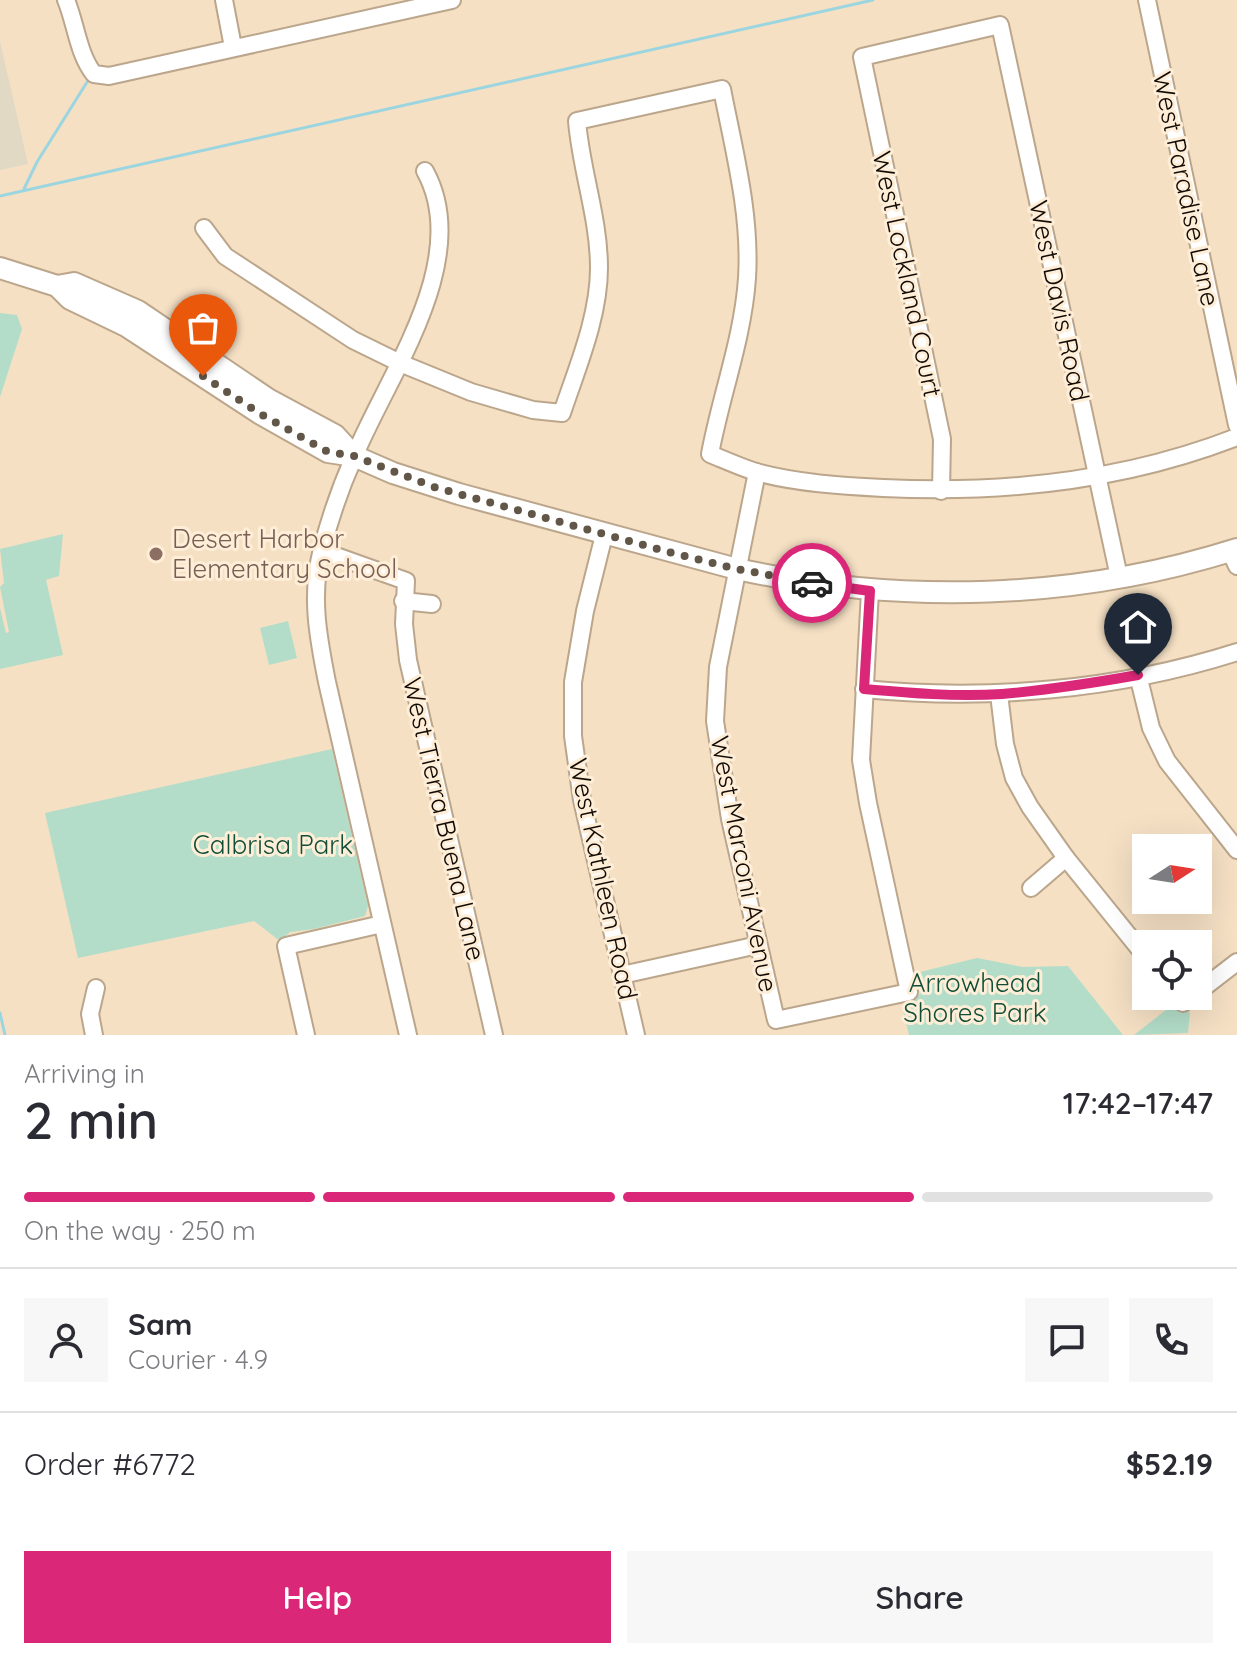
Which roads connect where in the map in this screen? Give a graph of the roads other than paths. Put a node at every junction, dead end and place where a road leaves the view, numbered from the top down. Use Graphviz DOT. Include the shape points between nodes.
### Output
graph roads {
  1 [pos="66,0"];
  2 [pos="224,0"];
  3 [pos="452,0"];
  4 [pos="1147,0"];
  5 [pos="382,7"];
  6 [pos="233,47"];
  7 [pos="862,57"];
  8 [pos="425,171"];
  9 [pos="204,228"];
  10 [pos="0,268"];
  11 [pos="400,363"];
  12 [pos="1237,425"];
  13 [pos="1237,437"];
  14 [pos="354,456"];
  15 [pos="757,472"];
  16 [pos="1097,477"];
  17 [pos="941,491"];
  18 [pos="604,535"];
  19 [pos="322,551"];
  20 [pos="1235,556"];
  21 [pos="737,569"];
  22 [pos="1119,577"];
  23 [pos="870,591"];
  24 [pos="403,601"];
  25 [pos="432,604"];
  26 [pos="1237,652"];
  27 [pos="1138,675"];
  28 [pos="864,689"];
  29 [pos="999,694"];
  30 [pos="1237,850"];
  31 [pos="1066,858"];
  32 [pos="1031,888"];
  33 [pos="382,924"];
  34 [pos="1132,940"];
  35 [pos="758,945"];
  36 [pos="1237,962"];
  37 [pos="622,975"];
  38 [pos="1212,981"];
  39 [pos="96,988"];
  40 [pos="94,1035"];
  41 [pos="306,1035"];
  42 [pos="408,1035"];
  43 [pos="494,1035"];
  44 [pos="636,1035"];
  1 -- 6 [label="street" via="84,61 94,74 109,76"];
  2 -- 6 [label="street"];
  3 -- 5 [label="street"];
  4 -- 12 [label="street, West Paradise Lane"];
  5 -- 6 [label="street"];
  7 -- 16 [label="street, West Davis Road" via="1000,25"];
  7 -- 17 [label="street, West Lockland Court" via="942,439"];
  8 -- 11 [label="street" via="434,188 436,257"];
  9 -- 11 [label="street" via="225,256 250,274 353,340"];
  10 -- 14 [label="main road" via="57,286 74,283 138,311 174,345 335,435"];
  11 -- 14 [label="street"];
  11 -- 15 [label="street" via="471,392 562,413 587,335 599,270 577,121 722,89 746,213 747,278 710,454"];
  13 -- 16 [label="street"];
  14 -- 18 [label="main road" via="434,487"];
  14 -- 19 [label="street"];
  15 -- 17 [label="street" via="845,486"];
  15 -- 21 [label="street, West Marconi Avenue"];
  16 -- 17 [label="street"];
  16 -- 22 [label="street, West Davis Road"];
  18 -- 21 [label="main road"];
  18 -- 37 [label="street, West Kathleen Road" via="573,682 573,736 582,800"];
  19 -- 24 [label="street, West Tierra Buena Lane" via="406,581"];
  19 -- 33 [label="street" via="316,623"];
  20 -- 22 [label="main road"];
  21 -- 23 [label="main road"];
  21 -- 35 [label="street, West Marconi Avenue" via="718,667 715,721"];
  22 -- 23 [label="main road" via="1000,591"];
  23 -- 28 [label="street"];
  24 -- 25 [label="street"];
  24 -- 43 [label="street, West Tierra Buena Lane" via="408,660"];
  26 -- 27 [label="street"];
  27 -- 29 [label="street"];
  27 -- 30 [label="street" via="1151,728 1167,761"];
  28 -- 29 [label="street"];
  28 -- 35 [label="street, West Marconi Avenue" via="861,760 909,992 776,1020"];
  29 -- 31 [label="street" via="1014,778"];
  31 -- 32 [label="street"];
  31 -- 34 [label="street"];
  33 -- 41 [label="street" via="286,946"];
  33 -- 42 [label="street"];
  35 -- 37 [label="street"];
  36 -- 38 [label="street"];
  37 -- 44 [label="street, West Kathleen Road"];
  39 -- 40 [label="street" via="90,1014"];
}
